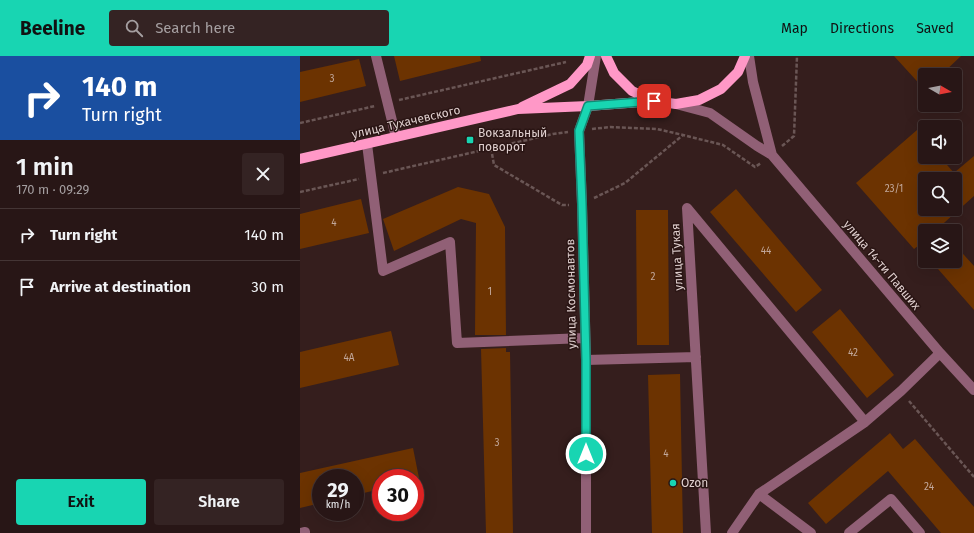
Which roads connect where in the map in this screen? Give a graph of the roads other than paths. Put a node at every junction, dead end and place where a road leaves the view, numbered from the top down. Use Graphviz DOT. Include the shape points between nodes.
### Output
graph roads {
  1 [pos="376,56"];
  2 [pos="590,56"];
  3 [pos="596,56"];
  4 [pos="606,56"];
  5 [pos="745,56"];
  6 [pos="749,56"];
  7 [pos="654,101"];
  8 [pos="676,104"];
  9 [pos="588,106"];
  10 [pos="518,109"];
  11 [pos="396,137"];
  12 [pos="367,144"];
  13 [pos="772,155"];
  14 [pos="300,160"];
  15 [pos="585,338"];
  16 [pos="940,353"];
  17 [pos="696,357"];
  18 [pos="586,360"];
  19 [pos="974,390"];
  20 [pos="865,422"];
  21 [pos="759,494"];
  22 [pos="586,533"];
  23 [pos="706,533"];
  24 [pos="732,533"];
  25 [pos="811,533"];
  26 [pos="849,533"];
  27 [pos="920,533"];
  1 -- 11 [label="street"];
  2 -- 10 [label="main road" via="587,66 570,84"];
  3 -- 9 [label="street, улица Космонавтов"];
  4 -- 7 [label="main road" via="614,73 632,90"];
  5 -- 8 [label="main road" via="738,72 721,89 700,100"];
  6 -- 13 [label="street" via="754,88"];
  7 -- 8 [label="main road"];
  7 -- 9 [label="main road"];
  8 -- 13 [label="street" via="710,113"];
  9 -- 10 [label="main road"];
  9 -- 15 [label="street, улица Космонавтов" via="579,131"];
  10 -- 11 [label="main road, улица Тухачевского"];
  11 -- 12 [label="main road, улица Тухачевского"];
  12 -- 14 [label="main road, улица Тухачевского"];
  12 -- 15 [label="street" via="383,271 450,242 457,343"];
  13 -- 16 [label="street, улица 14-ти Павших"];
  15 -- 18 [label="street, улица Космонавтов"];
  16 -- 19 [label="street, улица 14-ти Павших"];
  16 -- 20 [label="street"];
  17 -- 18 [label="street"];
  17 -- 20 [label="street, улица Тукая" via="687,208"];
  17 -- 23 [label="street, улица Тукая"];
  18 -- 22 [label="street, улица Космонавтов"];
  20 -- 21 [label="street"];
  21 -- 24 [label="street"];
  21 -- 25 [label="street"];
  26 -- 27 [label="street" via="892,499"];
}
